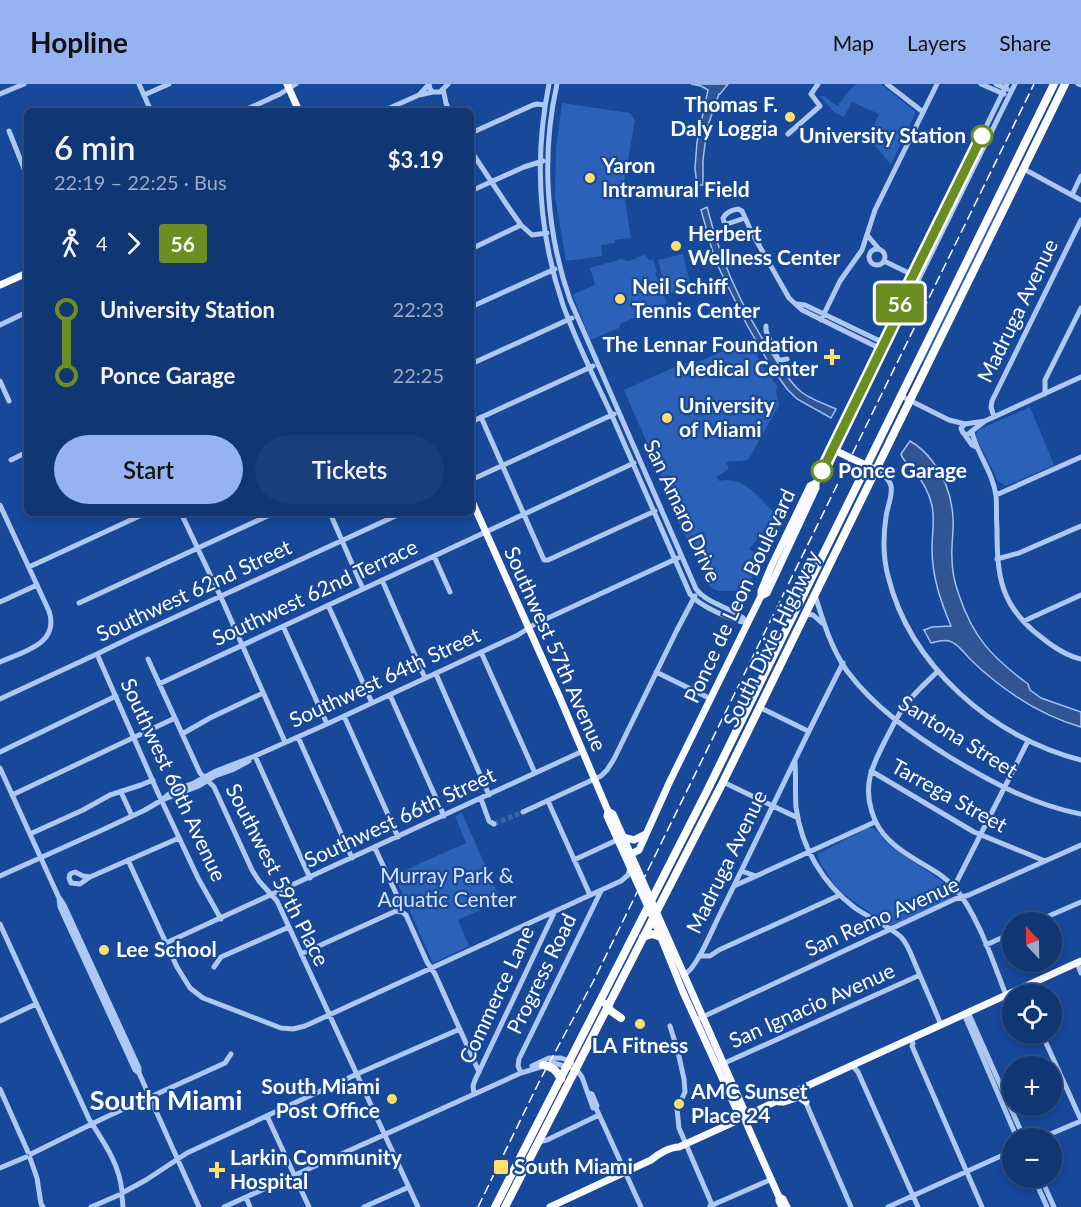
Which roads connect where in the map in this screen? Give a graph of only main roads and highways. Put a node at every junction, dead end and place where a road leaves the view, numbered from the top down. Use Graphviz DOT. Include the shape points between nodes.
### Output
graph roads {
  1 [pos="1054,84"];
  2 [pos="1065,84"];
  3 [pos="291,85"];
  4 [pos="298,108"];
  5 [pos="24,274"];
  6 [pos="0,285"];
  7 [pos="866,466"];
  8 [pos="876,470"];
  9 [pos="474,506"];
  10 [pos="805,590"];
  11 [pos="808,606"];
  12 [pos="792,618"];
  13 [pos="757,689"];
  14 [pos="759,707"];
  15 [pos="743,717"];
  16 [pos="721,763"];
  17 [pos="723,782"];
  18 [pos="706,793"];
  19 [pos="608,811"];
  20 [pos="614,831"];
  21 [pos="646,834"];
  22 [pos="620,838"];
  23 [pos="631,854"];
  24 [pos="652,909"];
  25 [pos="643,937"];
  26 [pos="660,937"];
  27 [pos="1079,962"];
  28 [pos="671,963"];
  29 [pos="684,975"];
  30 [pos="1037,984"];
  31 [pos="681,986"];
  32 [pos="607,988"];
  33 [pos="613,996"];
  34 [pos="1002,997"];
  35 [pos="608,1007"];
  36 [pos="621,1018"];
  37 [pos="700,1018"];
  38 [pos="599,1024"];
  39 [pos="543,1065"];
  40 [pos="561,1079"];
  41 [pos="774,1102"];
  42 [pos="806,1102"];
  43 [pos="744,1117"];
  44 [pos="779,1197"];
  45 [pos="568,1203"];
  46 [pos="495,1207"];
  47 [pos="505,1207"];
  48 [pos="550,1207"];
  49 [pos="782,1207"];
  50 [pos="787,1207"];
  1 -- 7 [label="highway, South Dixie Highway"];
  2 -- 8 [label="highway, South Dixie Highway"];
  3 -- 4 [label="main road"];
  5 -- 6 [label="main road"];
  7 -- 8 [label="main road"];
  7 -- 10 [label="highway, South Dixie Highway"];
  7 -- 21 [label="main road, Ponce de Leon Boulevard" via="832,449 767,593 761,596"];
  8 -- 11 [label="highway, South Dixie Highway"];
  9 -- 19 [label="main road, Southwest 57th Avenue"];
  10 -- 11 [label="highway"];
  10 -- 12 [label="highway, South Dixie Highway"];
  11 -- 12 [label="highway"];
  11 -- 14 [label="highway, South Dixie Highway"];
  12 -- 13 [label="highway, South Dixie Highway"];
  13 -- 14 [label="highway"];
  13 -- 15 [label="highway, South Dixie Highway"];
  14 -- 15 [label="highway"];
  14 -- 17 [label="highway, South Dixie Highway"];
  15 -- 16 [label="highway, South Dixie Highway"];
  16 -- 17 [label="highway"];
  16 -- 18 [label="highway, South Dixie Highway"];
  17 -- 18 [label="highway"];
  17 -- 24 [label="highway, South Dixie Highway"];
  18 -- 24 [label="highway, South Dixie Highway"];
  19 -- 20 [label="main road, Southwest 57th Avenue"];
  19 -- 22 [label="main road, Southwest 57th Avenue" via="613,814"];
  20 -- 22 [label="main road, Southwest 57th Avenue"];
  20 -- 23 [label="main road"];
  21 -- 22 [label="main road" via="634,840"];
  21 -- 23 [label="main road, Ponce de Leon Boulevard" via="639,850"];
  22 -- 23 [label="main road, Southwest 57th Avenue"];
  22 -- 24 [label="main road, Southwest 57th Avenue" via="637,884"];
  23 -- 24 [label="main road, Southwest 57th Avenue"];
  24 -- 25 [label="highway, South Dixie Highway"];
  24 -- 26 [label="main road, Southwest 57th Avenue"];
  24 -- 29 [label="main road, Southwest 57th Avenue"];
  24 -- 32 [label="highway, South Dixie Highway"];
  25 -- 26 [label="highway"];
  25 -- 33 [label="highway, South Dixie Highway"];
  26 -- 28 [label="main road, Southwest 57th Avenue"];
  27 -- 30 [label="main road"];
  28 -- 29 [label="main road"];
  28 -- 31 [label="main road, Southwest 57th Avenue"];
  29 -- 31 [label="main road"];
  29 -- 37 [label="main road, Southwest 57th Avenue"];
  31 -- 37 [label="main road, Southwest 57th Avenue"];
  32 -- 35 [label="highway"];
  32 -- 40 [label="highway, South Dixie Highway"];
  33 -- 35 [label="highway, South Dixie Highway"];
  33 -- 36 [label="highway"];
  34 -- 41 [label="main road"];
  35 -- 36 [label="highway"];
  35 -- 38 [label="highway, South Dixie Highway"];
  36 -- 38 [label="highway"];
  37 -- 43 [label="main road, Southwest 57th Avenue"];
  38 -- 47 [label="highway, South Dixie Highway"];
  39 -- 40 [label="highway" via="555,1069"];
  40 -- 46 [label="highway, South Dixie Highway"];
  41 -- 42 [label="main road" via="799,1097"];
  41 -- 43 [label="main road"];
  43 -- 44 [label="main road, Southwest 57th Avenue"];
  43 -- 45 [label="main road" via="660,1154"];
  44 -- 49 [label="main road, Southwest 57th Avenue"];
  44 -- 50 [label="main road, Southwest 57th Avenue"];
  45 -- 48 [label="main road"];
}
